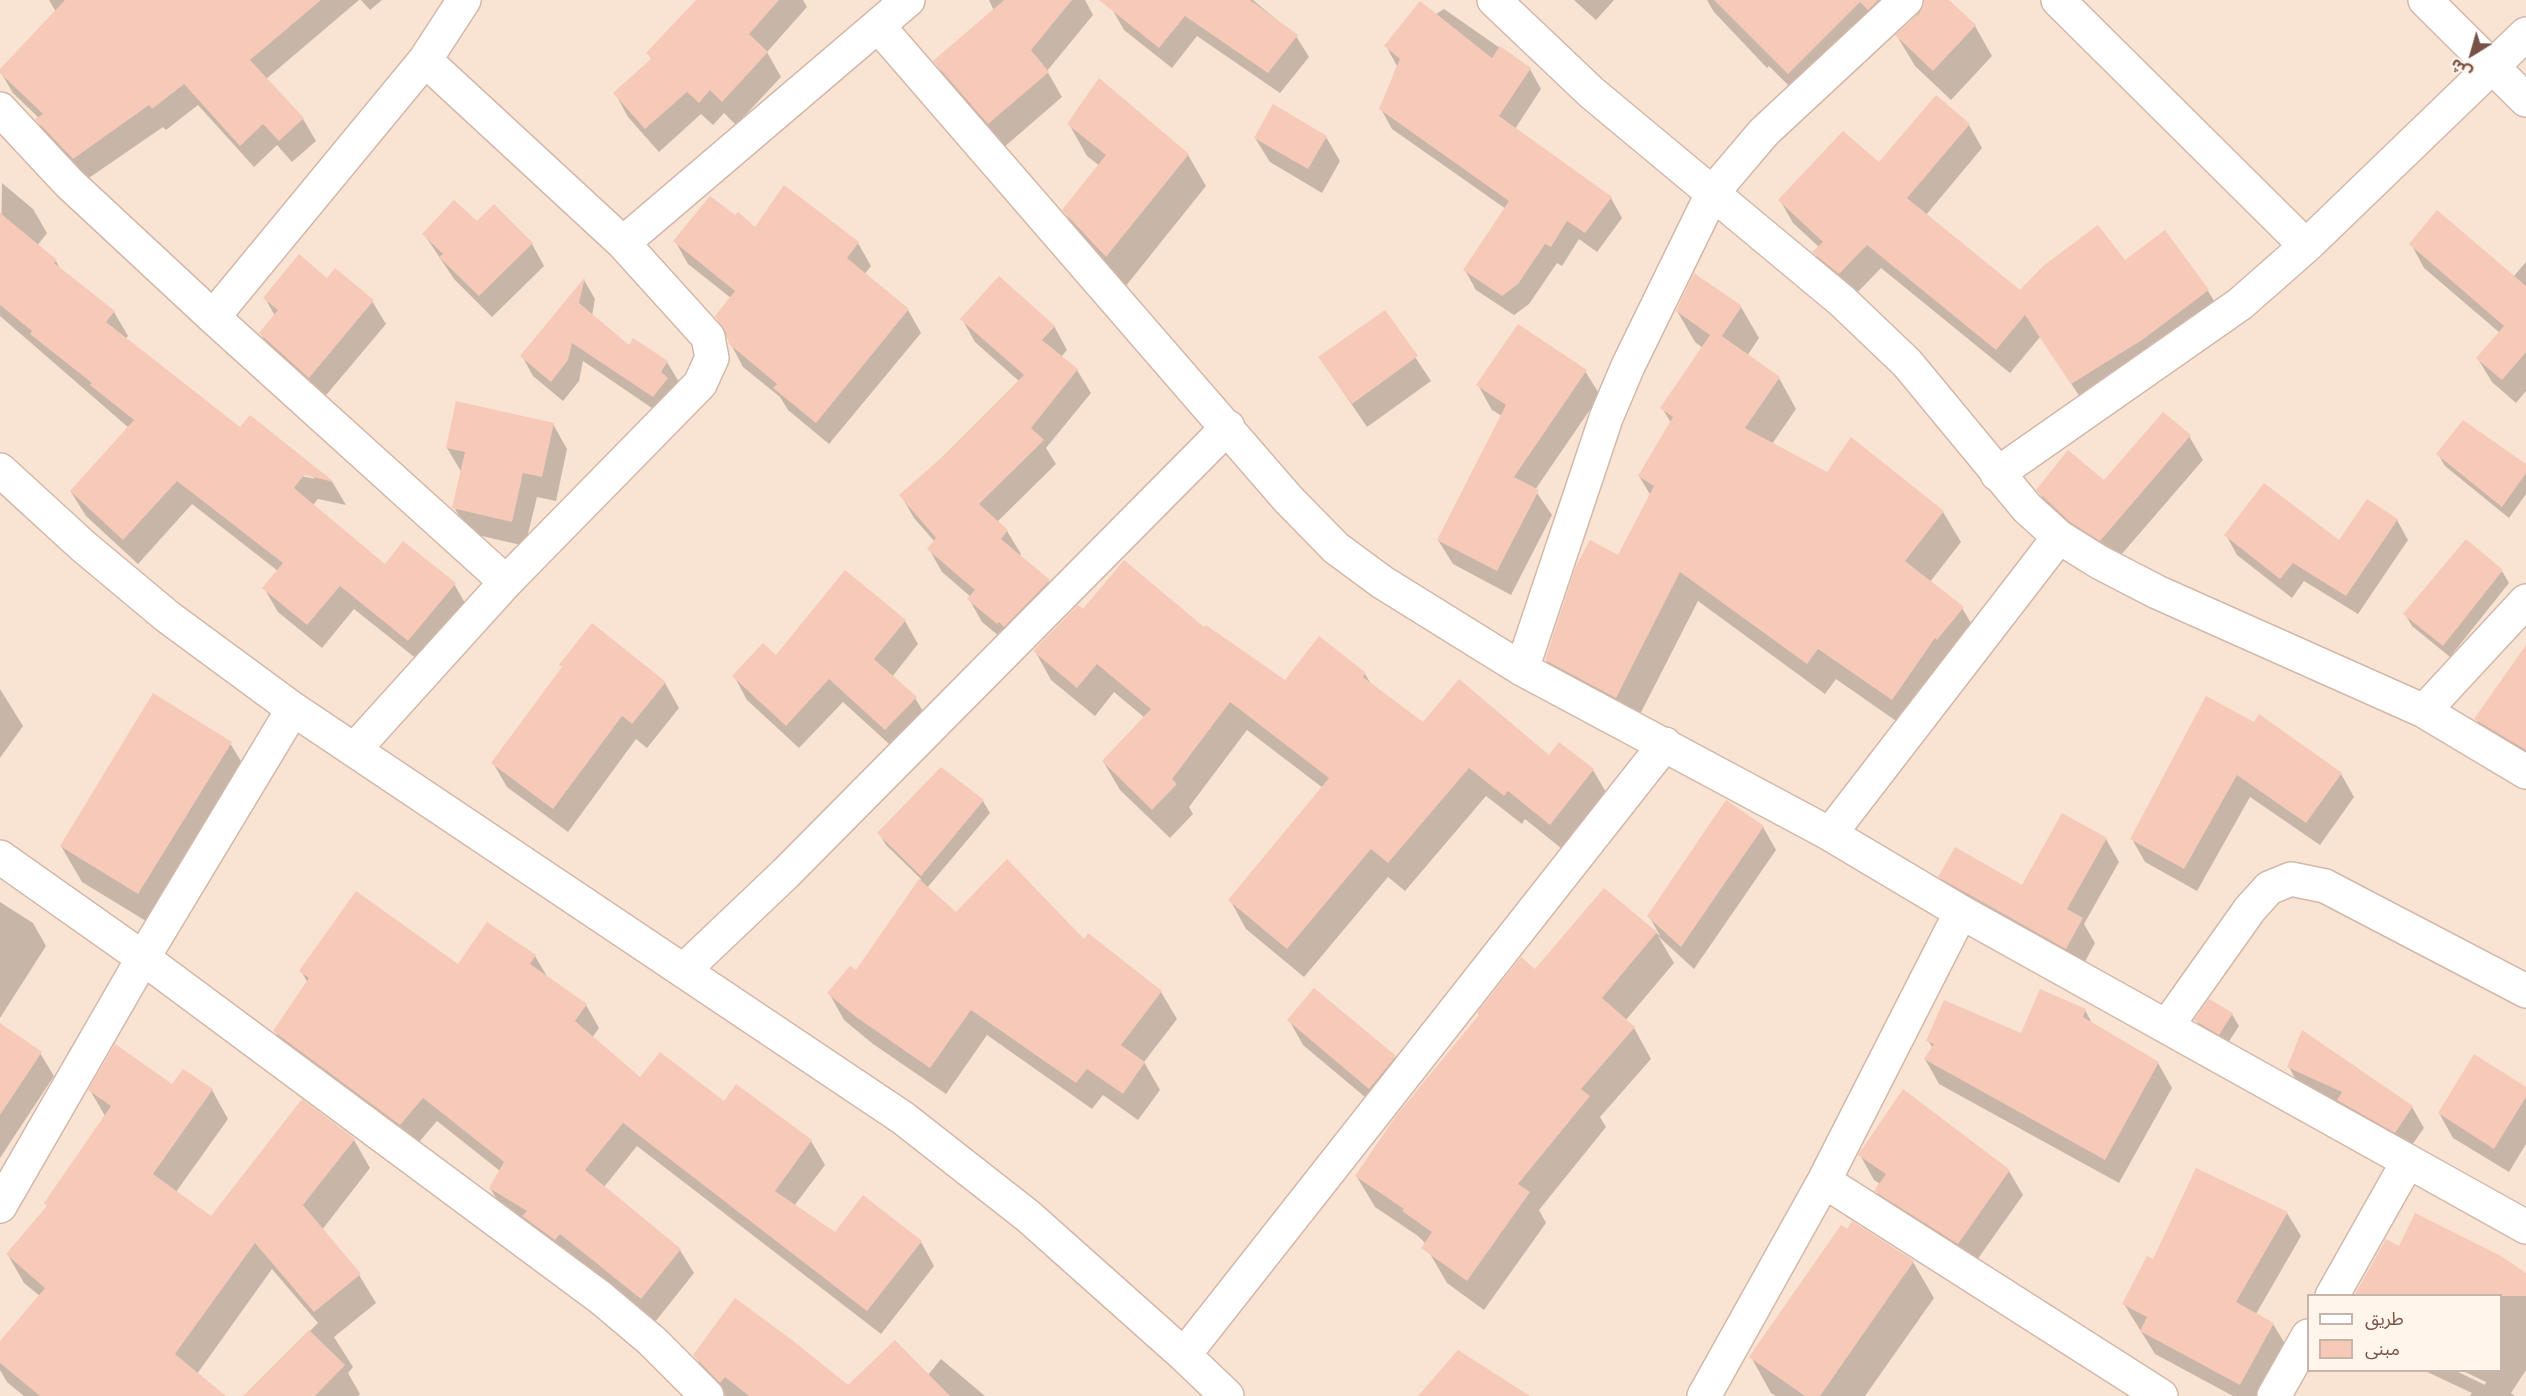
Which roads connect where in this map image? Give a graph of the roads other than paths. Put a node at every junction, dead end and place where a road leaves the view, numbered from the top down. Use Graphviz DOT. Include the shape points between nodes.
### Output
graph roads {
  1 [pos="464,0"];
  2 [pos="908,0"];
  3 [pos="1494,0"];
  4 [pos="1906,0"];
  5 [pos="2058,0"];
  6 [pos="2425,0"];
  7 [pos="879,27"];
  8 [pos="2526,34"];
  9 [pos="425,60"];
  10 [pos="2492,66"];
  11 [pos="2526,100"];
  12 [pos="0,109"];
  13 [pos="1713,192"];
  14 [pos="623,243"];
  15 [pos="2306,246"];
  16 [pos="213,317"];
  17 [pos="1228,427"];
  18 [pos="0,470"];
  19 [pos="1997,474"];
  20 [pos="2059,537"];
  21 [pos="506,582"];
  22 [pos="2526,601"];
  23 [pos="1522,669"];
  24 [pos="293,709"];
  25 [pos="2424,711"];
  26 [pos="1665,744"];
  27 [pos="354,750"];
  28 [pos="2526,772"];
  29 [pos="1830,834"];
  30 [pos="0,857"];
  31 [pos="1961,912"];
  32 [pos="143,958"];
  33 [pos="685,969"];
  34 [pos="2526,991"];
  35 [pos="2167,1026"];
  36 [pos="2407,1163"];
  37 [pos="1824,1181"];
  38 [pos="0,1206"];
  39 [pos="2526,1227"];
  40 [pos="2333,1294"];
  41 [pos="2307,1338"];
  42 [pos="1184,1355"];
  43 [pos="707,1396"];
  44 [pos="1227,1396"];
  45 [pos="1704,1396"];
  46 [pos="2161,1396"];
  47 [pos="2274,1396"];
  1 -- 9 [label="street"];
  2 -- 7 [label="street"];
  3 -- 13 [label="street" via="1592,93"];
  4 -- 13 [label="street" via="1764,132"];
  5 -- 15 [label="street"];
  6 -- 10 [label="street"];
  7 -- 14 [label="street"];
  7 -- 17 [label="street"];
  8 -- 10 [label="street"];
  9 -- 14 [label="street"];
  9 -- 16 [label="street"];
  10 -- 11 [label="street"];
  10 -- 15 [label="street"];
  12 -- 16 [label="street" via="69,183"];
  13 -- 19 [label="street" via="1842,301 1907,363"];
  13 -- 23 [label="street" via="1606,418"];
  14 -- 21 [label="street" via="708,337 712,358 700,384"];
  15 -- 19 [label="street" via="2240,304"];
  16 -- 21 [label="street"];
  17 -- 23 [label="street" via="1288,499 1336,548 1382,582"];
  17 -- 33 [label="street" via="786,873"];
  18 -- 24 [label="street" via="168,617"];
  19 -- 20 [label="street"];
  20 -- 25 [label="street" via="2157,592"];
  20 -- 29 [label="street"];
  21 -- 27 [label="street"];
  22 -- 25 [label="street"];
  23 -- 26 [label="street"];
  24 -- 27 [label="street"];
  24 -- 32 [label="street"];
  25 -- 28 [label="street"];
  26 -- 29 [label="street"];
  26 -- 42 [label="street"];
  27 -- 33 [label="street"];
  29 -- 31 [label="street"];
  30 -- 32 [label="street"];
  31 -- 35 [label="street"];
  31 -- 37 [label="street"];
  32 -- 38 [label="street"];
  32 -- 43 [label="street" via="601,1298 652,1341"];
  33 -- 42 [label="street" via="903,1118 1028,1216"];
  34 -- 35 [label="street" via="2325,886 2291,879 2269,888 2250,909"];
  35 -- 36 [label="street"];
  36 -- 39 [label="street"];
  36 -- 40 [label="street"];
  37 -- 45 [label="street"];
  37 -- 46 [label="street"];
  41 -- 47 [label="street"];
  42 -- 44 [label="street"];
}
